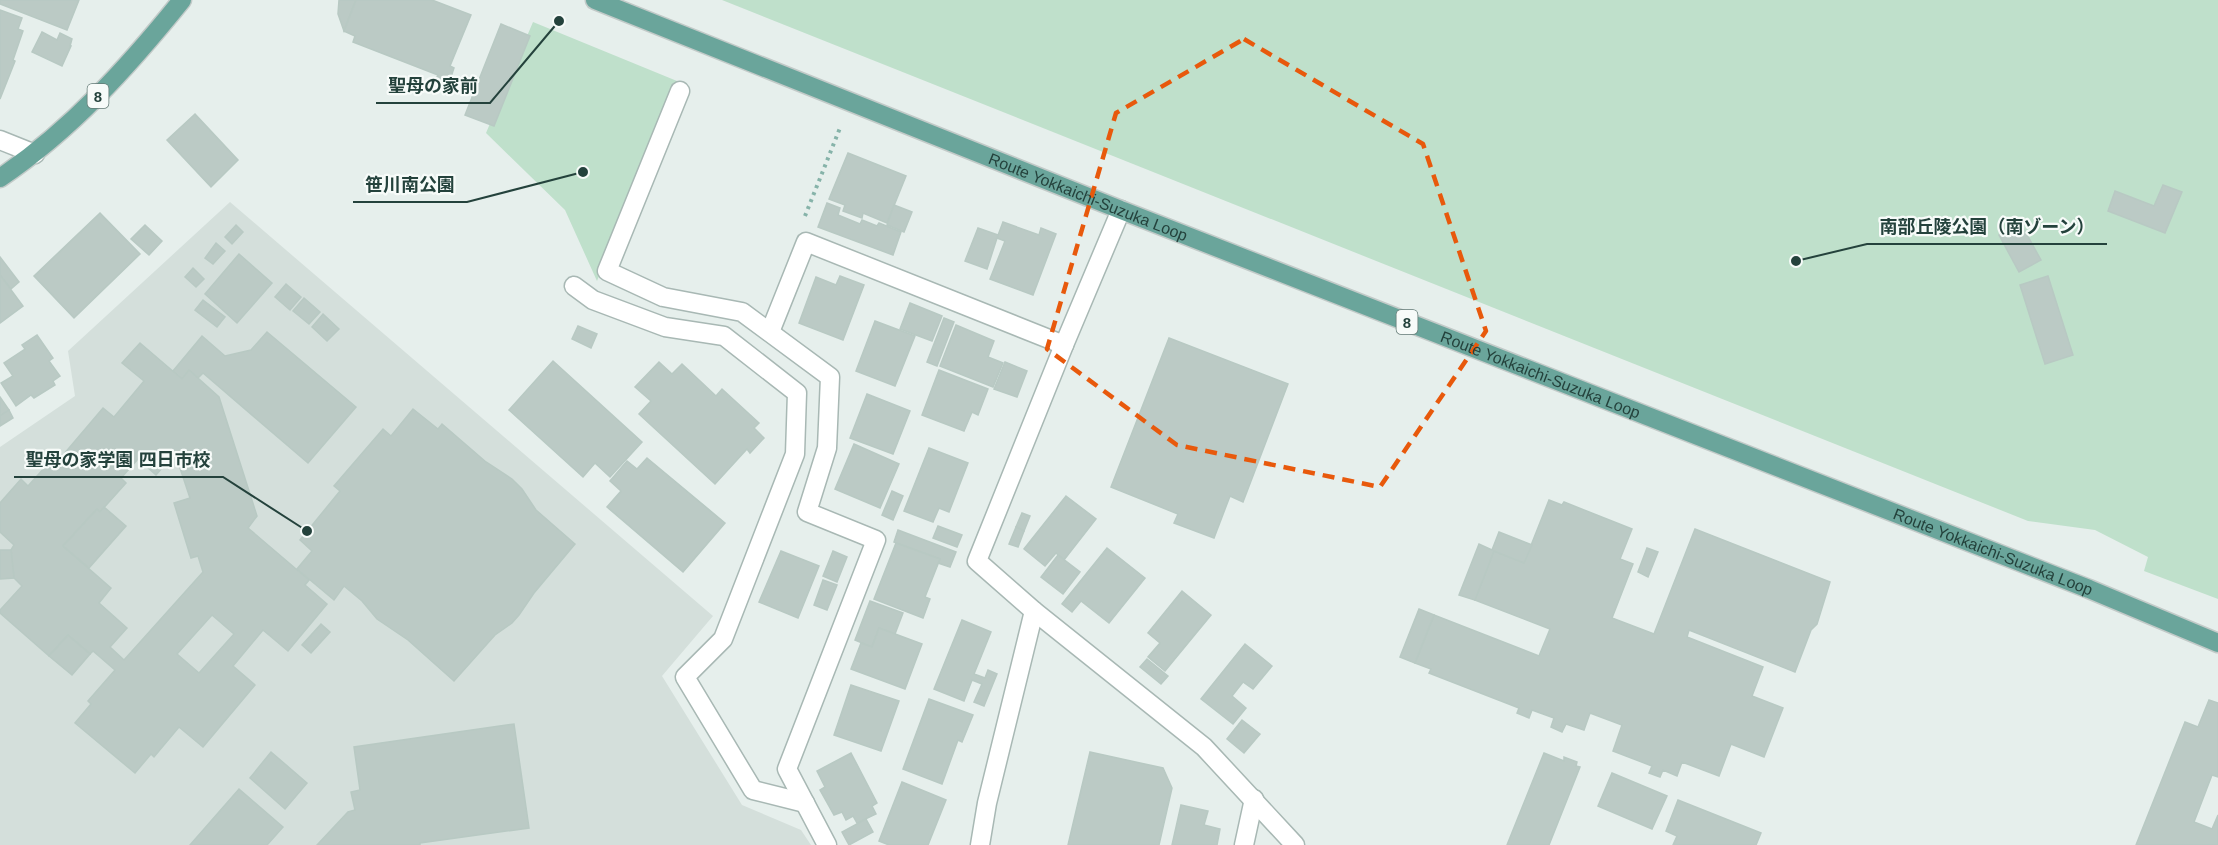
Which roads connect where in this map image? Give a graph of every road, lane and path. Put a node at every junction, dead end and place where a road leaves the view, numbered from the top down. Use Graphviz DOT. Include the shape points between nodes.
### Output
graph roads {
  1 [pos="182,0"];
  2 [pos="595,0"];
  3 [pos="680,91"];
  4 [pos="850,101"];
  5 [pos="0,140"];
  6 [pos="35,154"];
  7 [pos="0,178"];
  8 [pos="1121,210"];
  9 [pos="806,242"];
  10 [pos="574,285"];
  11 [pos="770,332"];
  12 [pos="1064,345"];
  13 [pos="1034,611"];
  14 [pos="2218,643"];
  15 [pos="1254,799"];
  16 [pos="805,804"];
  17 [pos="827,845"];
  18 [pos="980,845"];
  19 [pos="1244,845"];
  20 [pos="1295,845"];
  1 -- 6 [label="main road, 8" via="137,56"];
  2 -- 4 [label="main road, Route Yokkaichi-Suzuka Loop / 8"];
  3 -- 11 [label="street" via="607,271 663,297 742,312"];
  4 -- 8 [label="main road, Route Yokkaichi-Suzuka Loop / 8"];
  4 -- 9 [label="path" via="801,226"];
  5 -- 6 [label="street"];
  6 -- 7 [label="main road, 8"];
  8 -- 12 [label="street"];
  8 -- 14 [label="main road, Route Yokkaichi-Suzuka Loop / 8"];
  9 -- 11 [label="street"];
  9 -- 12 [label="street"];
  10 -- 16 [label="street" via="593,300 665,327 724,336 797,393 795,454 723,639 685,676 753,790"];
  11 -- 16 [label="street" via="830,377 827,448 807,512 876,540 787,769"];
  12 -- 13 [label="street" via="977,561"];
  13 -- 15 [label="street" via="1204,747"];
  13 -- 18 [label="street"];
  15 -- 19 [label="street"];
  15 -- 20 [label="street"];
  16 -- 17 [label="street"];
}
